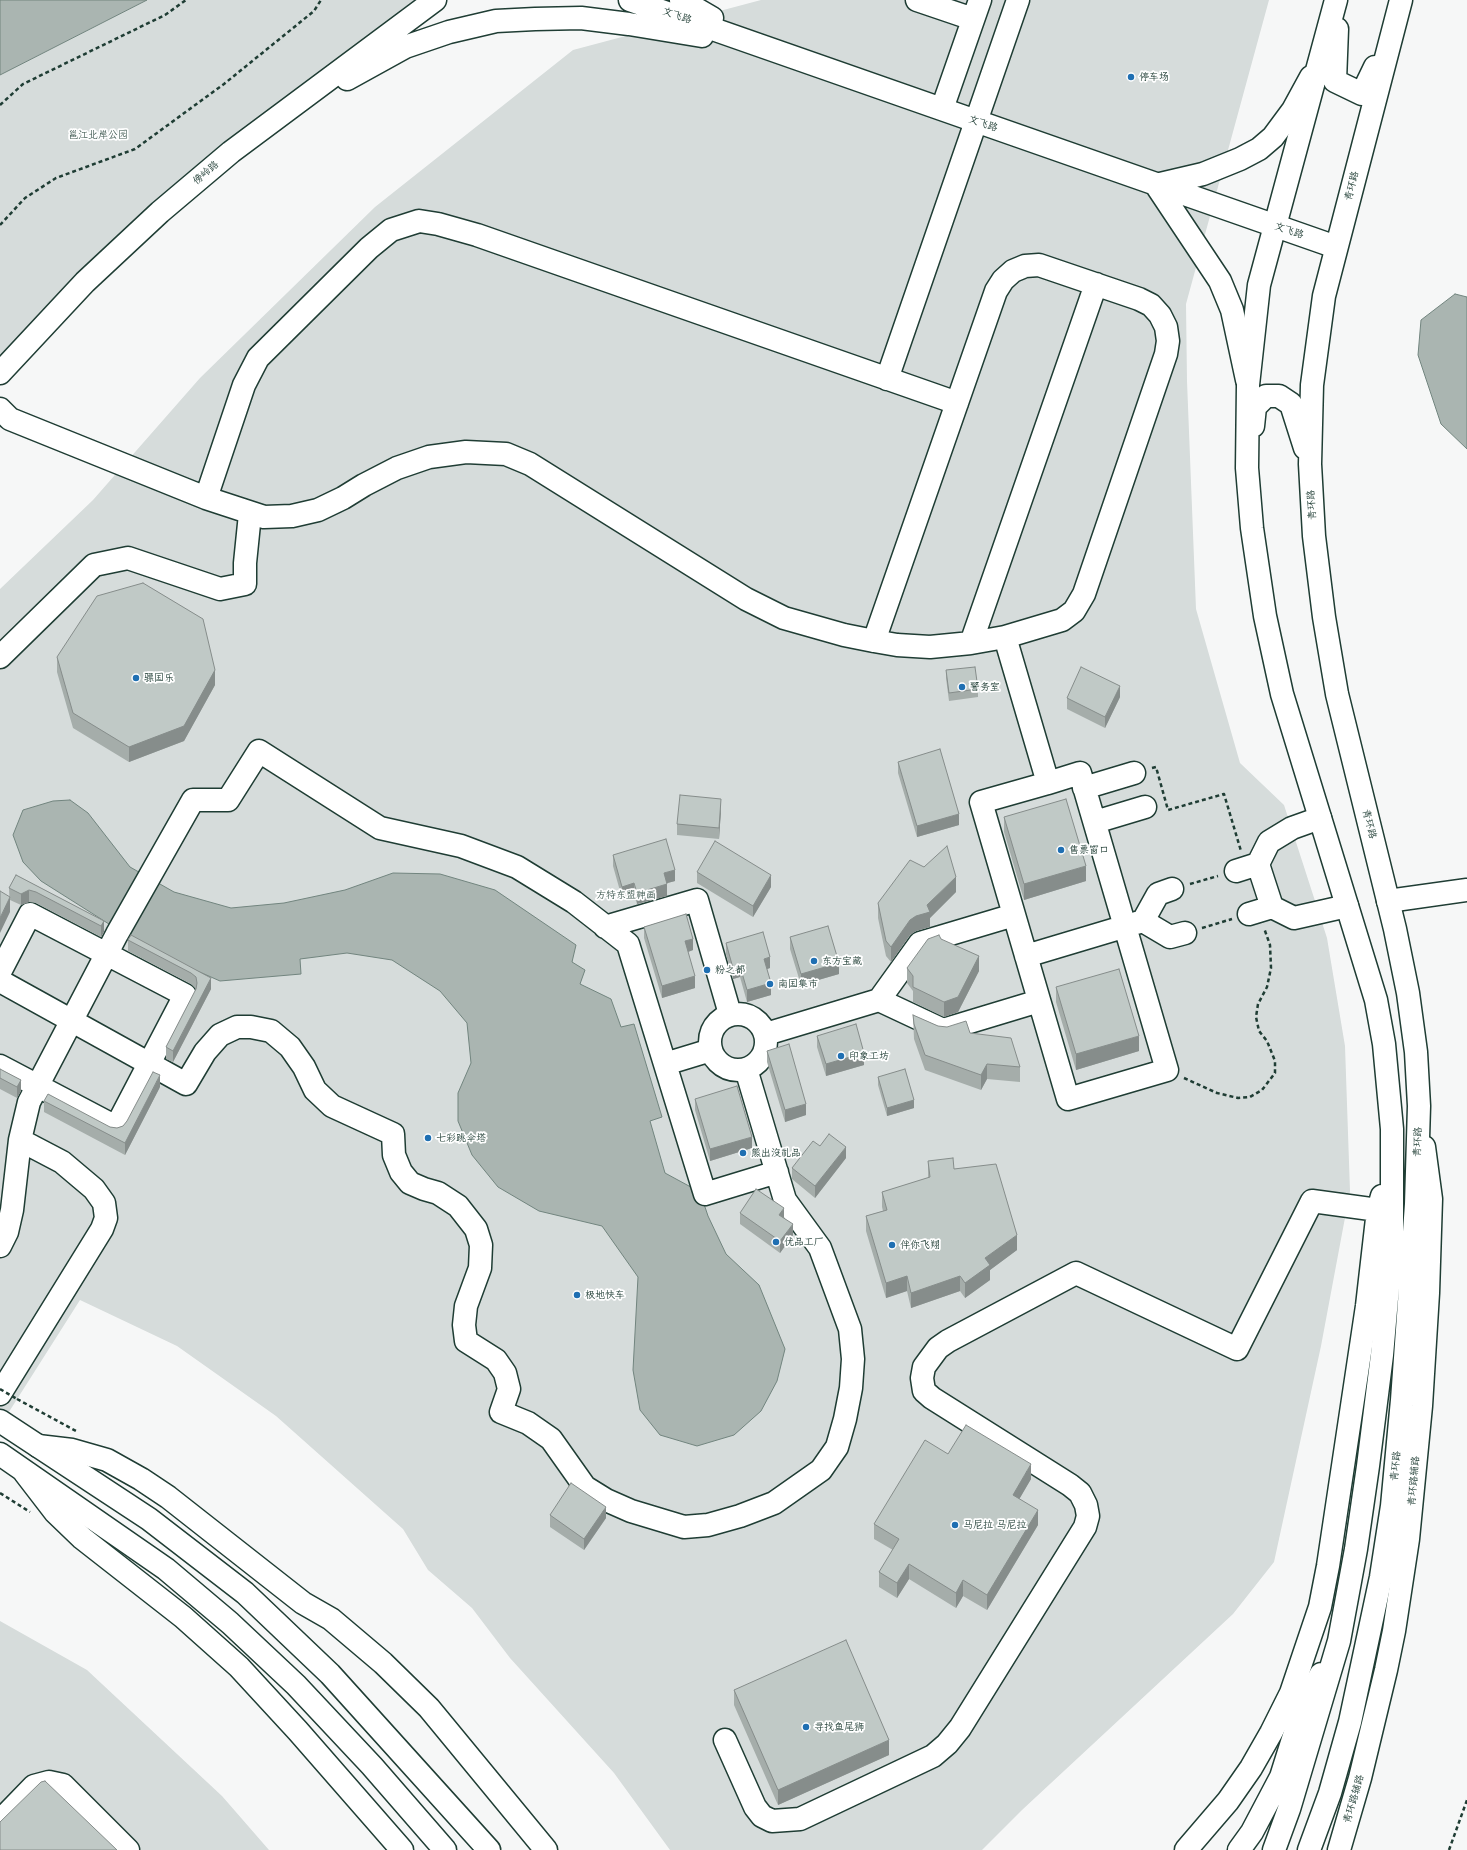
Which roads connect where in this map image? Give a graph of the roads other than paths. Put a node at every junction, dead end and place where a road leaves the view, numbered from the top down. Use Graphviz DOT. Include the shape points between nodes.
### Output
graph roads {
  1 [pos="434,0"];
  2 [pos="630,0"];
  3 [pos="681,0"];
  4 [pos="917,0"];
  5 [pos="1018,0"];
  6 [pos="1337,0"];
  7 [pos="1400,7"];
  8 [pos="977,10"];
  9 [pos="760,45"];
  10 [pos="1320,58"];
  11 [pos="942,110"];
  12 [pos="278,117"];
  13 [pos="976,121"];
  14 [pos="1156,184"];
  15 [pos="1275,226"];
  16 [pos="1336,247"];
  17 [pos="1096,284"];
  18 [pos="0,373"];
  19 [pos="887,379"];
  20 [pos="1248,385"];
  21 [pos="957,403"];
  22 [pos="0,409"];
  23 [pos="1310,464"];
  24 [pos="1247,468"];
  25 [pos="206,498"];
  26 [pos="250,514"];
  27 [pos="1005,637"];
  28 [pos="874,640"];
  29 [pos="971,643"];
  30 [pos="0,657"];
  31 [pos="1134,774"];
  32 [pos="1048,783"];
  33 [pos="1084,788"];
  34 [pos="1145,807"];
  35 [pos="1320,818"];
  36 [pos="1094,822"];
  37 [pos="1172,890"];
  38 [pos="1467,890"];
  39 [pos="1388,901"];
  40 [pos="1347,906"];
  41 [pos="1014,915"];
  42 [pos="1134,924"];
  43 [pos="605,927"];
  44 [pos="1185,933"];
  45 [pos="107,954"];
  46 [pos="1026,956"];
  47 [pos="0,972"];
  48 [pos="0,982"];
  49 [pos="879,1000"];
  50 [pos="1040,1001"];
  51 [pos="730,1014"];
  52 [pos="71,1021"];
  53 [pos="766,1034"];
  54 [pos="711,1050"];
  55 [pos="149,1064"];
  56 [pos="665,1064"];
  57 [pos="0,1066"];
  58 [pos="746,1070"];
  59 [pos="38,1085"];
  60 [pos="1419,1106"];
  61 [pos="20,1140"];
  62 [pos="1393,1165"];
  63 [pos="776,1172"];
  64 [pos="1378,1210"];
  65 [pos="0,1246"];
  66 [pos="9,1396"];
  67 [pos="2,1422"];
  68 [pos="38,1446"];
  69 [pos="0,1454"];
  70 [pos="22,1469"];
  71 [pos="1339,1641"];
  72 [pos="725,1740"];
  73 [pos="0,1820"];
  74 [pos="128,1850"];
  75 [pos="402,1850"];
  76 [pos="445,1850"];
  77 [pos="489,1850"];
  78 [pos="546,1850"];
  79 [pos="1186,1850"];
  80 [pos="1239,1850"];
  81 [pos="1274,1850"];
  82 [pos="1309,1850"];
  83 [pos="1339,1850"];
  1 -- 12 [label="street, 傍岭路"];
  2 -- 9 [label="street, 文飞路"];
  3 -- 9 [label="street"];
  4 -- 8 [label="street"];
  5 -- 13 [label="street"];
  6 -- 7 [label="street" via="1335,81 1362,94"];
  6 -- 10 [label="street"];
  7 -- 16 [label="street, 青环路"];
  8 -- 11 [label="street"];
  9 -- 11 [label="street, 文飞路"];
  9 -- 12 [label="street" via="581,18 535,18 496,22 448,32 406,47"];
  10 -- 14 [label="street" via="1293,110 1273,137 1259,149 1203,174"];
  10 -- 15 [label="street"];
  11 -- 13 [label="street, 文飞路"];
  12 -- 18 [label="street, 傍岭路" via="231,152 160,212 85,282"];
  13 -- 14 [label="street, 文飞路"];
  13 -- 19 [label="street"];
  14 -- 15 [label="street, 文飞路"];
  14 -- 20 [label="street" via="1220,280 1232,310"];
  15 -- 16 [label="street, 文飞路"];
  15 -- 20 [label="street" via="1259,285"];
  16 -- 23 [label="street, 青环路" via="1324,296 1312,385"];
  17 -- 21 [label="street" via="1038,265 1025,266 1013,271 996,291"];
  17 -- 27 [label="street" via="1151,305 1166,327 1166,354 1084,594 1074,611 1062,620"];
  17 -- 29 [label="street"];
  19 -- 21 [label="street"];
  19 -- 25 [label="street" via="478,235 419,221 391,230 369,248 258,358 244,385"];
  20 -- 24 [label="street"];
  21 -- 28 [label="street"];
  22 -- 25 [label="street" via="10,419"];
  23 -- 24 [label="street" via="1291,404 1279,396 1266,396 1255,407"];
  23 -- 39 [label="street, 青环路" via="1314,536 1337,694"];
  24 -- 35 [label="street" via="1252,528 1265,616 1282,694"];
  25 -- 26 [label="street"];
  26 -- 28 [label="street" via="264,517 292,516 318,510 397,468 429,457 466,452 506,454 530,464 746,599 784,618 816,628"];
  26 -- 30 [label="street" via="245,584 220,589 128,558 94,565"];
  27 -- 29 [label="street"];
  27 -- 32 [label="street"];
  28 -- 29 [label="street" via="930,647"];
  31 -- 33 [label="street"];
  32 -- 33 [label="street" via="1080,773"];
  32 -- 41 [label="street" via="981,802"];
  33 -- 36 [label="street"];
  34 -- 36 [label="street"];
  35 -- 40 [label="street"];
  35 -- 40 [label="street" via="1292,828 1269,842 1247,867 1260,911 1294,918"];
  36 -- 42 [label="street"];
  37 -- 42 [label="street" via="1158,894"];
  38 -- 39 [label="street"];
  39 -- 60 [label="street, 青环路" via="1408,994 1416,1052"];
  40 -- 62 [label="street" via="1376,1000 1384,1044"];
  41 -- 46 [label="street"];
  41 -- 49 [label="street" via="920,943"];
  42 -- 44 [label="street" via="1170,937"];
  42 -- 46 [label="street"];
  42 -- 50 [label="street" via="1167,1070 1068,1099"];
  43 -- 45 [label="street" via="574,902 518,867 461,846 380,828 259,751 228,800 193,800"];
  43 -- 51 [label="street" via="697,900"];
  43 -- 56 [label="street" via="628,944"];
  45 -- 47 [label="street" via="30,914"];
  45 -- 52 [label="street"];
  45 -- 55 [label="street" via="185,995"];
  46 -- 50 [label="street"];
  48 -- 52 [label="street"];
  49 -- 50 [label="street" via="943,1030"];
  49 -- 53 [label="street"];
  51 -- 53 [label="street" via="745,1014 758,1021"];
  51 -- 54 [label="street" via="718,1022 714,1029 711,1035"];
  52 -- 55 [label="street"];
  52 -- 59 [label="street"];
  53 -- 58 [label="street" via="766,1049 759,1062"];
  54 -- 56 [label="street"];
  54 -- 58 [label="street" via="719,1063 732,1070"];
  55 -- 59 [label="street" via="116,1127"];
  55 -- 63 [label="street" via="186,1084 205,1052 220,1034 237,1027 271,1031 290,1047 304,1067 315,1090 332,1106 392,1134 394,1155 400,1172 410,1183 438,1193 458,1206 476,1229 481,1246 480,1268 466,1306 466,1341 496,1360 506,1373 509,1389 501,1412 528,1423 551,1439 584,1486 606,1500 631,1511 684,1527 708,1526 774,1503 821,1470 837,1447 845,1419 853,1359 850,1329 820,1248 785,1200"];
  56 -- 63 [label="street" via="705,1194"];
  57 -- 59 [label="street"];
  58 -- 63 [label="street"];
  59 -- 61 [label="street" via="29,1102"];
  60 -- 82 [label="street, 青环路" via="1413,1263 1387,1538 1348,1729 1330,1793"];
  60 -- 83 [label="street, 青环路辅路" via="1431,1199 1421,1406 1408,1539 1396,1624 1386,1670 1360,1778"];
  61 -- 65 [label="street" via="12,1210 7,1232"];
  61 -- 66 [label="street" via="62,1162 94,1188 104,1203 106,1218"];
  62 -- 64 [label="street"];
  62 -- 71 [label="street" via="1392,1242 1382,1355 1356,1549"];
  64 -- 72 [label="street" via="1312,1201 1237,1349 1076,1273 938,1348 924,1367 924,1391 1080,1493 1088,1516 1085,1527 960,1728 933,1756 800,1819 772,1821 762,1816 755,1807"];
  64 -- 79 [label="street" via="1367,1306 1320,1607 1291,1693 1251,1768 1228,1801"];
  67 -- 68 [label="street"];
  68 -- 77 [label="street" via="149,1519 245,1593 330,1674"];
  68 -- 78 [label="street" via="72,1450 107,1460 141,1479 168,1497 303,1603 331,1619 383,1663 428,1708"];
  69 -- 70 [label="street"];
  70 -- 75 [label="street" via="55,1512 82,1538 184,1617 239,1667"];
  70 -- 76 [label="street" via="166,1569 230,1623 296,1685 372,1766"];
  71 -- 80 [label="street" via="1304,1704 1281,1777 1252,1832"];
  71 -- 81 [label="street" via="1290,1809"];
  73 -- 74 [label="street" via="34,1786 49,1782 62,1785"];
}
